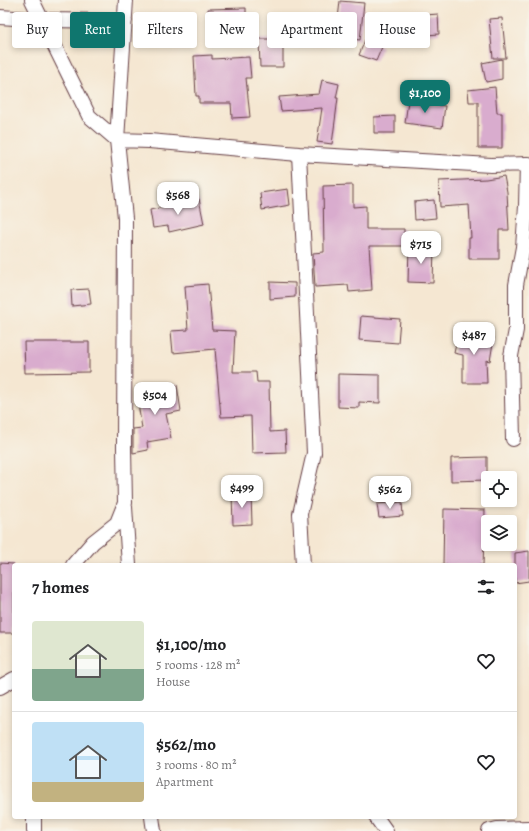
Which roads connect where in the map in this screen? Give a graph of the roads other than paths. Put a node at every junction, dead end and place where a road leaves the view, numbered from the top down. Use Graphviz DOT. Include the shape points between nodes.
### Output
graph roads {
  1 [pos="32,0"];
  2 [pos="126,0"];
  3 [pos="39,12"];
  4 [pos="0,16"];
  5 [pos="12,17"];
  6 [pos="125,22"];
  7 [pos="56,48"];
  8 [pos="123,48"];
  9 [pos="117,140"];
  10 [pos="298,154"];
  11 [pos="528,164"];
  12 [pos="513,438"];
  13 [pos="125,502"];
  14 [pos="75,563"];
  15 [pos="129,563"];
  16 [pos="303,563"];
  17 [pos="12,679"];
  18 [pos="0,687"];
  19 [pos="34,819"];
  20 [pos="152,819"];
  21 [pos="377,819"];
  22 [pos="529,828"];
  23 [pos="34,831"];
  24 [pos="154,831"];
  25 [pos="386,831"];
  26 [pos="488,831"];
  1 -- 3 [label="street"];
  2 -- 6 [label="street"];
  4 -- 5 [label="street"];
  7 -- 9 [label="street" via="89,116"];
  8 -- 9 [label="street"];
  9 -- 10 [label="street"];
  9 -- 13 [label="street" via="125,218"];
  10 -- 11 [label="street" via="491,165"];
  10 -- 16 [label="street" via="314,453 300,514"];
  11 -- 12 [label="street" via="523,247 516,285 516,330 511,356"];
  13 -- 14 [label="street" via="116,523 93,542"];
  13 -- 15 [label="street"];
  17 -- 18 [label="street"];
  19 -- 23 [label="street"];
  20 -- 24 [label="street"];
  21 -- 25 [label="street"];
  22 -- 26 [label="street"];
}
